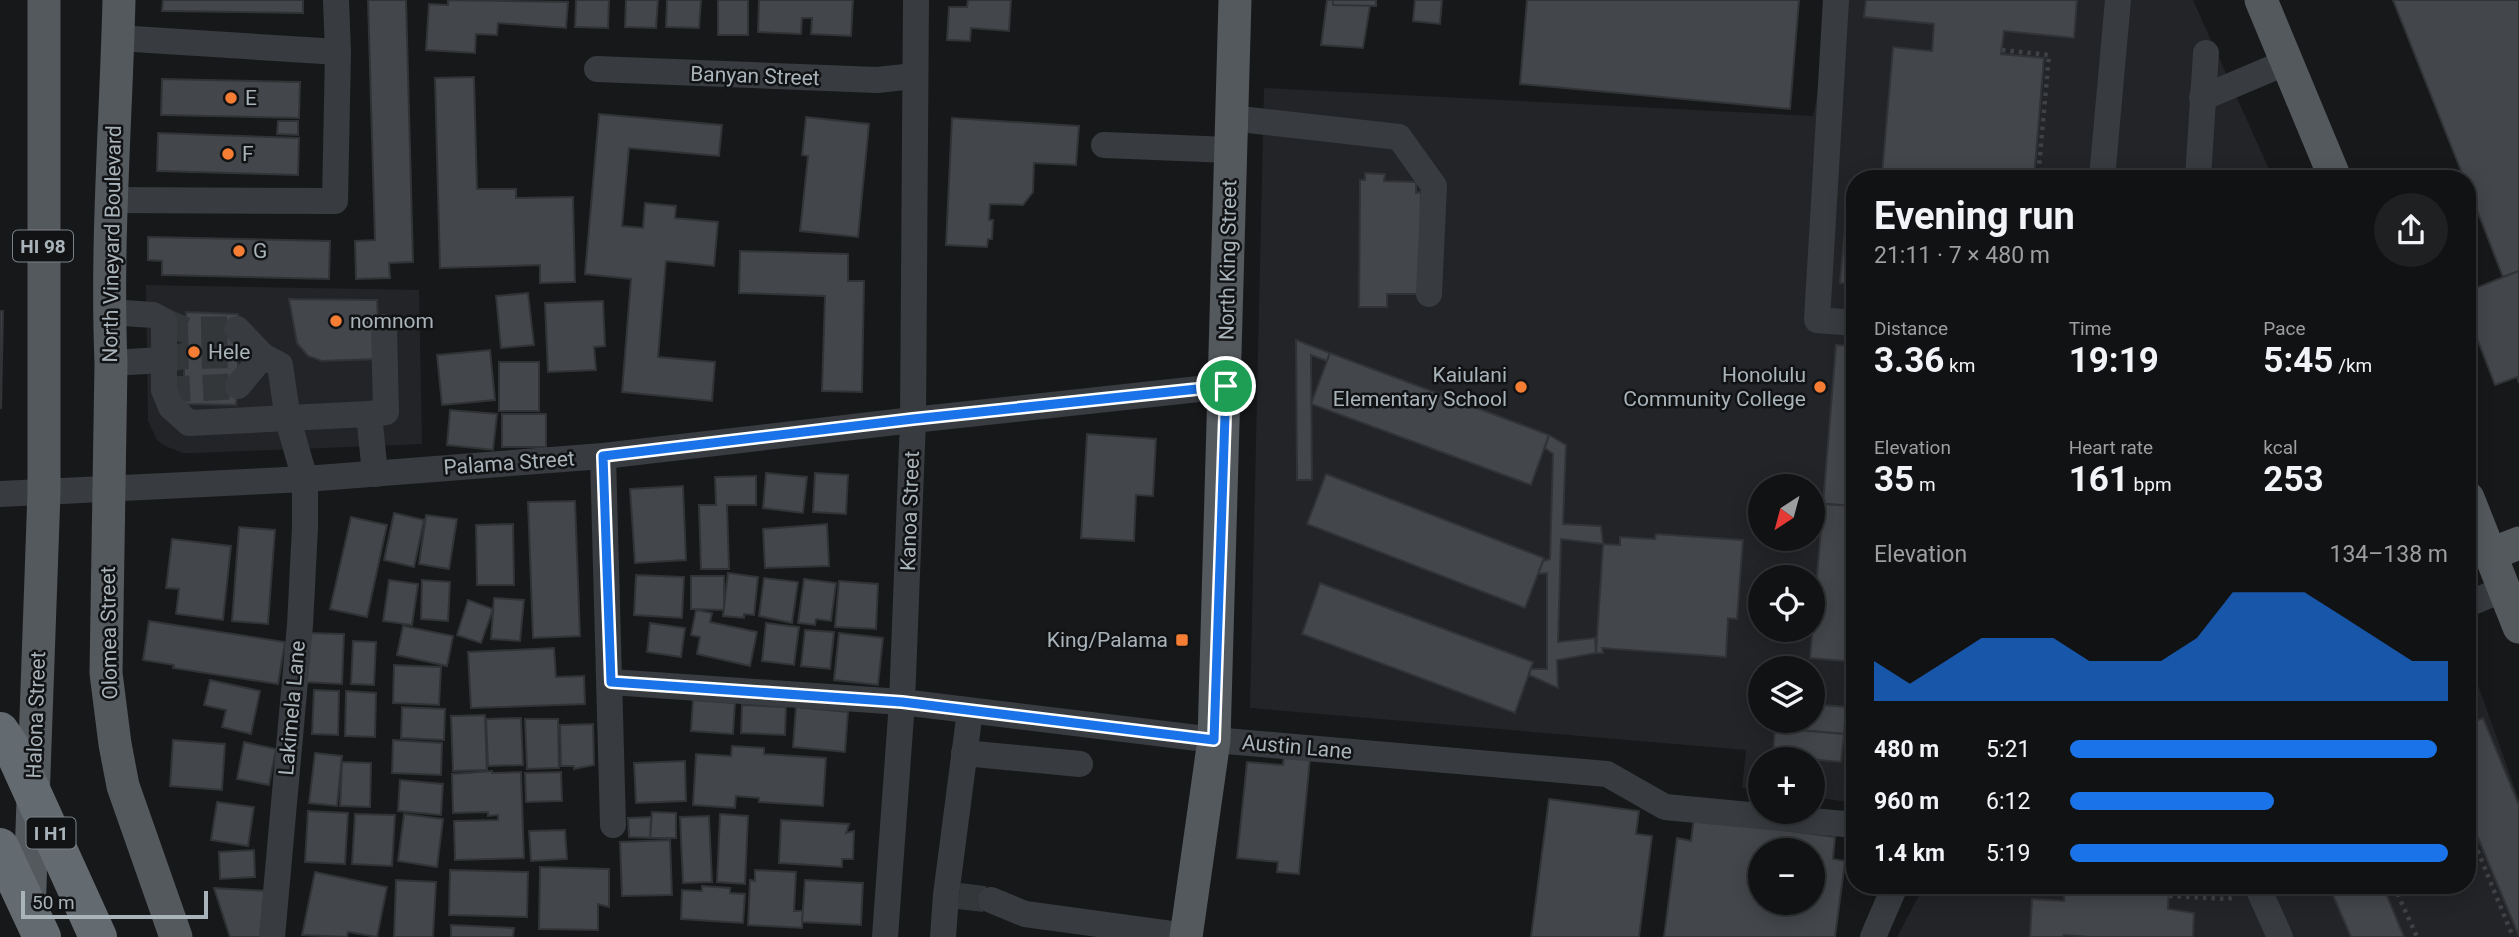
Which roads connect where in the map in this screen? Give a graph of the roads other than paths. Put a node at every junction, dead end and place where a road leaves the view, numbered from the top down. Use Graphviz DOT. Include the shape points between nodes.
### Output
graph roads {
  1 [pos="44,0"];
  2 [pos="119,0"];
  3 [pos="336,0"];
  4 [pos="916,0"];
  5 [pos="1235,0"];
  6 [pos="1836,0"];
  7 [pos="2118,0"];
  8 [pos="2262,0"];
  9 [pos="118,38"];
  10 [pos="338,52"];
  11 [pos="2206,53"];
  12 [pos="2287,62"];
  13 [pos="597,69"];
  14 [pos="914,76"];
  15 [pos="2202,98"];
  16 [pos="1231,118"];
  17 [pos="1104,145"];
  18 [pos="1230,150"];
  19 [pos="2103,170"];
  20 [pos="2198,170"];
  21 [pos="2332,170"];
  22 [pos="110,200"];
  23 [pos="1429,294"];
  24 [pos="109,312"];
  25 [pos="1846,322"];
  26 [pos="384,327"];
  27 [pos="163,360"];
  28 [pos="111,363"];
  29 [pos="238,386"];
  30 [pos="1226,386"];
  31 [pos="369,414"];
  32 [pos="913,419"];
  33 [pos="288,420"];
  34 [pos="603,456"];
  35 [pos="376,474"];
  36 [pos="305,479"];
  37 [pos="108,487"];
  38 [pos="44,492"];
  39 [pos="0,494"];
  40 [pos="2476,509"];
  41 [pos="2505,548"];
  42 [pos="2504,589"];
  43 [pos="2476,601"];
  44 [pos="2519,627"];
  45 [pos="611,682"];
  46 [pos="902,702"];
  47 [pos="970,711"];
  48 [pos="0,731"];
  49 [pos="1214,740"];
  50 [pos="964,753"];
  51 [pos="1080,764"];
  52 [pos="1846,824"];
  53 [pos="613,825"];
  54 [pos="0,847"];
  55 [pos="15,873"];
  56 [pos="1892,894"];
  57 [pos="2261,894"];
  58 [pos="991,900"];
  59 [pos="27,937"];
  60 [pos="42,937"];
  61 [pos="98,937"];
  62 [pos="176,937"];
  63 [pos="272,937"];
  64 [pos="885,937"];
  65 [pos="943,937"];
  66 [pos="1186,937"];
  67 [pos="1873,937"];
  68 [pos="2280,937"];
  1 -- 38 [label="main road, HI 98"];
  2 -- 9 [label="main road, North Vineyard Boulevard"];
  3 -- 10 [label="street"];
  4 -- 14 [label="street, Kanoa Street"];
  5 -- 16 [label="main road, North King Street"];
  6 -- 25 [label="street" via="1817,320"];
  7 -- 19 [label="street"];
  8 -- 12 [label="main road"];
  9 -- 10 [label="street"];
  9 -- 22 [label="main road, North Vineyard Boulevard"];
  10 -- 22 [label="street" via="335,201"];
  11 -- 15 [label="street"];
  12 -- 15 [label="street"];
  12 -- 21 [label="main road"];
  13 -- 14 [label="street, Banyan Street" via="877,80"];
  14 -- 32 [label="street, Kanoa Street"];
  15 -- 20 [label="street"];
  16 -- 18 [label="main road, North King Street"];
  16 -- 23 [label="street" via="1399,137 1434,186"];
  17 -- 18 [label="street"];
  18 -- 30 [label="main road, North King Street"];
  22 -- 24 [label="main road, North Vineyard Boulevard"];
  24 -- 27 [label="street" via="153,315 163,321"];
  24 -- 28 [label="main road, North Vineyard Boulevard"];
  26 -- 31 [label="street" via="386,412"];
  27 -- 28 [label="street"];
  27 -- 33 [label="street" via="164,390 171,407 189,423"];
  28 -- 37 [label="main road, North Vineyard Boulevard"];
  29 -- 33 [label="street, Lakimela Lane" via="247,347 280,366"];
  30 -- 32 [label="street, Palama Street"];
  30 -- 49 [label="main road, North King Street"];
  31 -- 33 [label="street"];
  31 -- 35 [label="street"];
  32 -- 34 [label="street, Palama Street"];
  32 -- 46 [label="street, Kanoa Street"];
  33 -- 36 [label="street, Lakimela Lane"];
  34 -- 35 [label="street, Palama Street"];
  34 -- 45 [label="street"];
  35 -- 36 [label="street, Palama Street"];
  36 -- 37 [label="street, Palama Street"];
  36 -- 63 [label="street, Lakimela Lane" via="300,625"];
  37 -- 38 [label="street, Palama Street"];
  37 -- 62 [label="main road, Olomea Street" via="106,673 115,744 123,786"];
  38 -- 39 [label="street, Palama Street"];
  38 -- 55 [label="main road, Halona Street / HI 98"];
  40 -- 41 [label="main road"];
  41 -- 42 [label="main road"];
  42 -- 43 [label="street"];
  42 -- 44 [label="main road"];
  45 -- 46 [label="street, Austin Lane"];
  45 -- 53 [label="street"];
  46 -- 47 [label="street, Austin Lane"];
  46 -- 64 [label="street, Kanoa Street"];
  47 -- 49 [label="street, Austin Lane"];
  47 -- 50 [label="street"];
  48 -- 61 [label="highway, I H1, bridge" via="14,752"];
  49 -- 52 [label="street, Austin Lane" via="1608,774 1665,807"];
  49 -- 66 [label="main road, North King Street"];
  50 -- 51 [label="street"];
  50 -- 65 [label="street" via="953,896"];
  54 -- 60 [label="highway, I H1, bridge"];
  55 -- 59 [label="main road, Halona Street / HI 98"];
  56 -- 67 [label="street"];
  57 -- 68 [label="street"];
  58 -- 66 [label="street" via="1025,914"];
}
